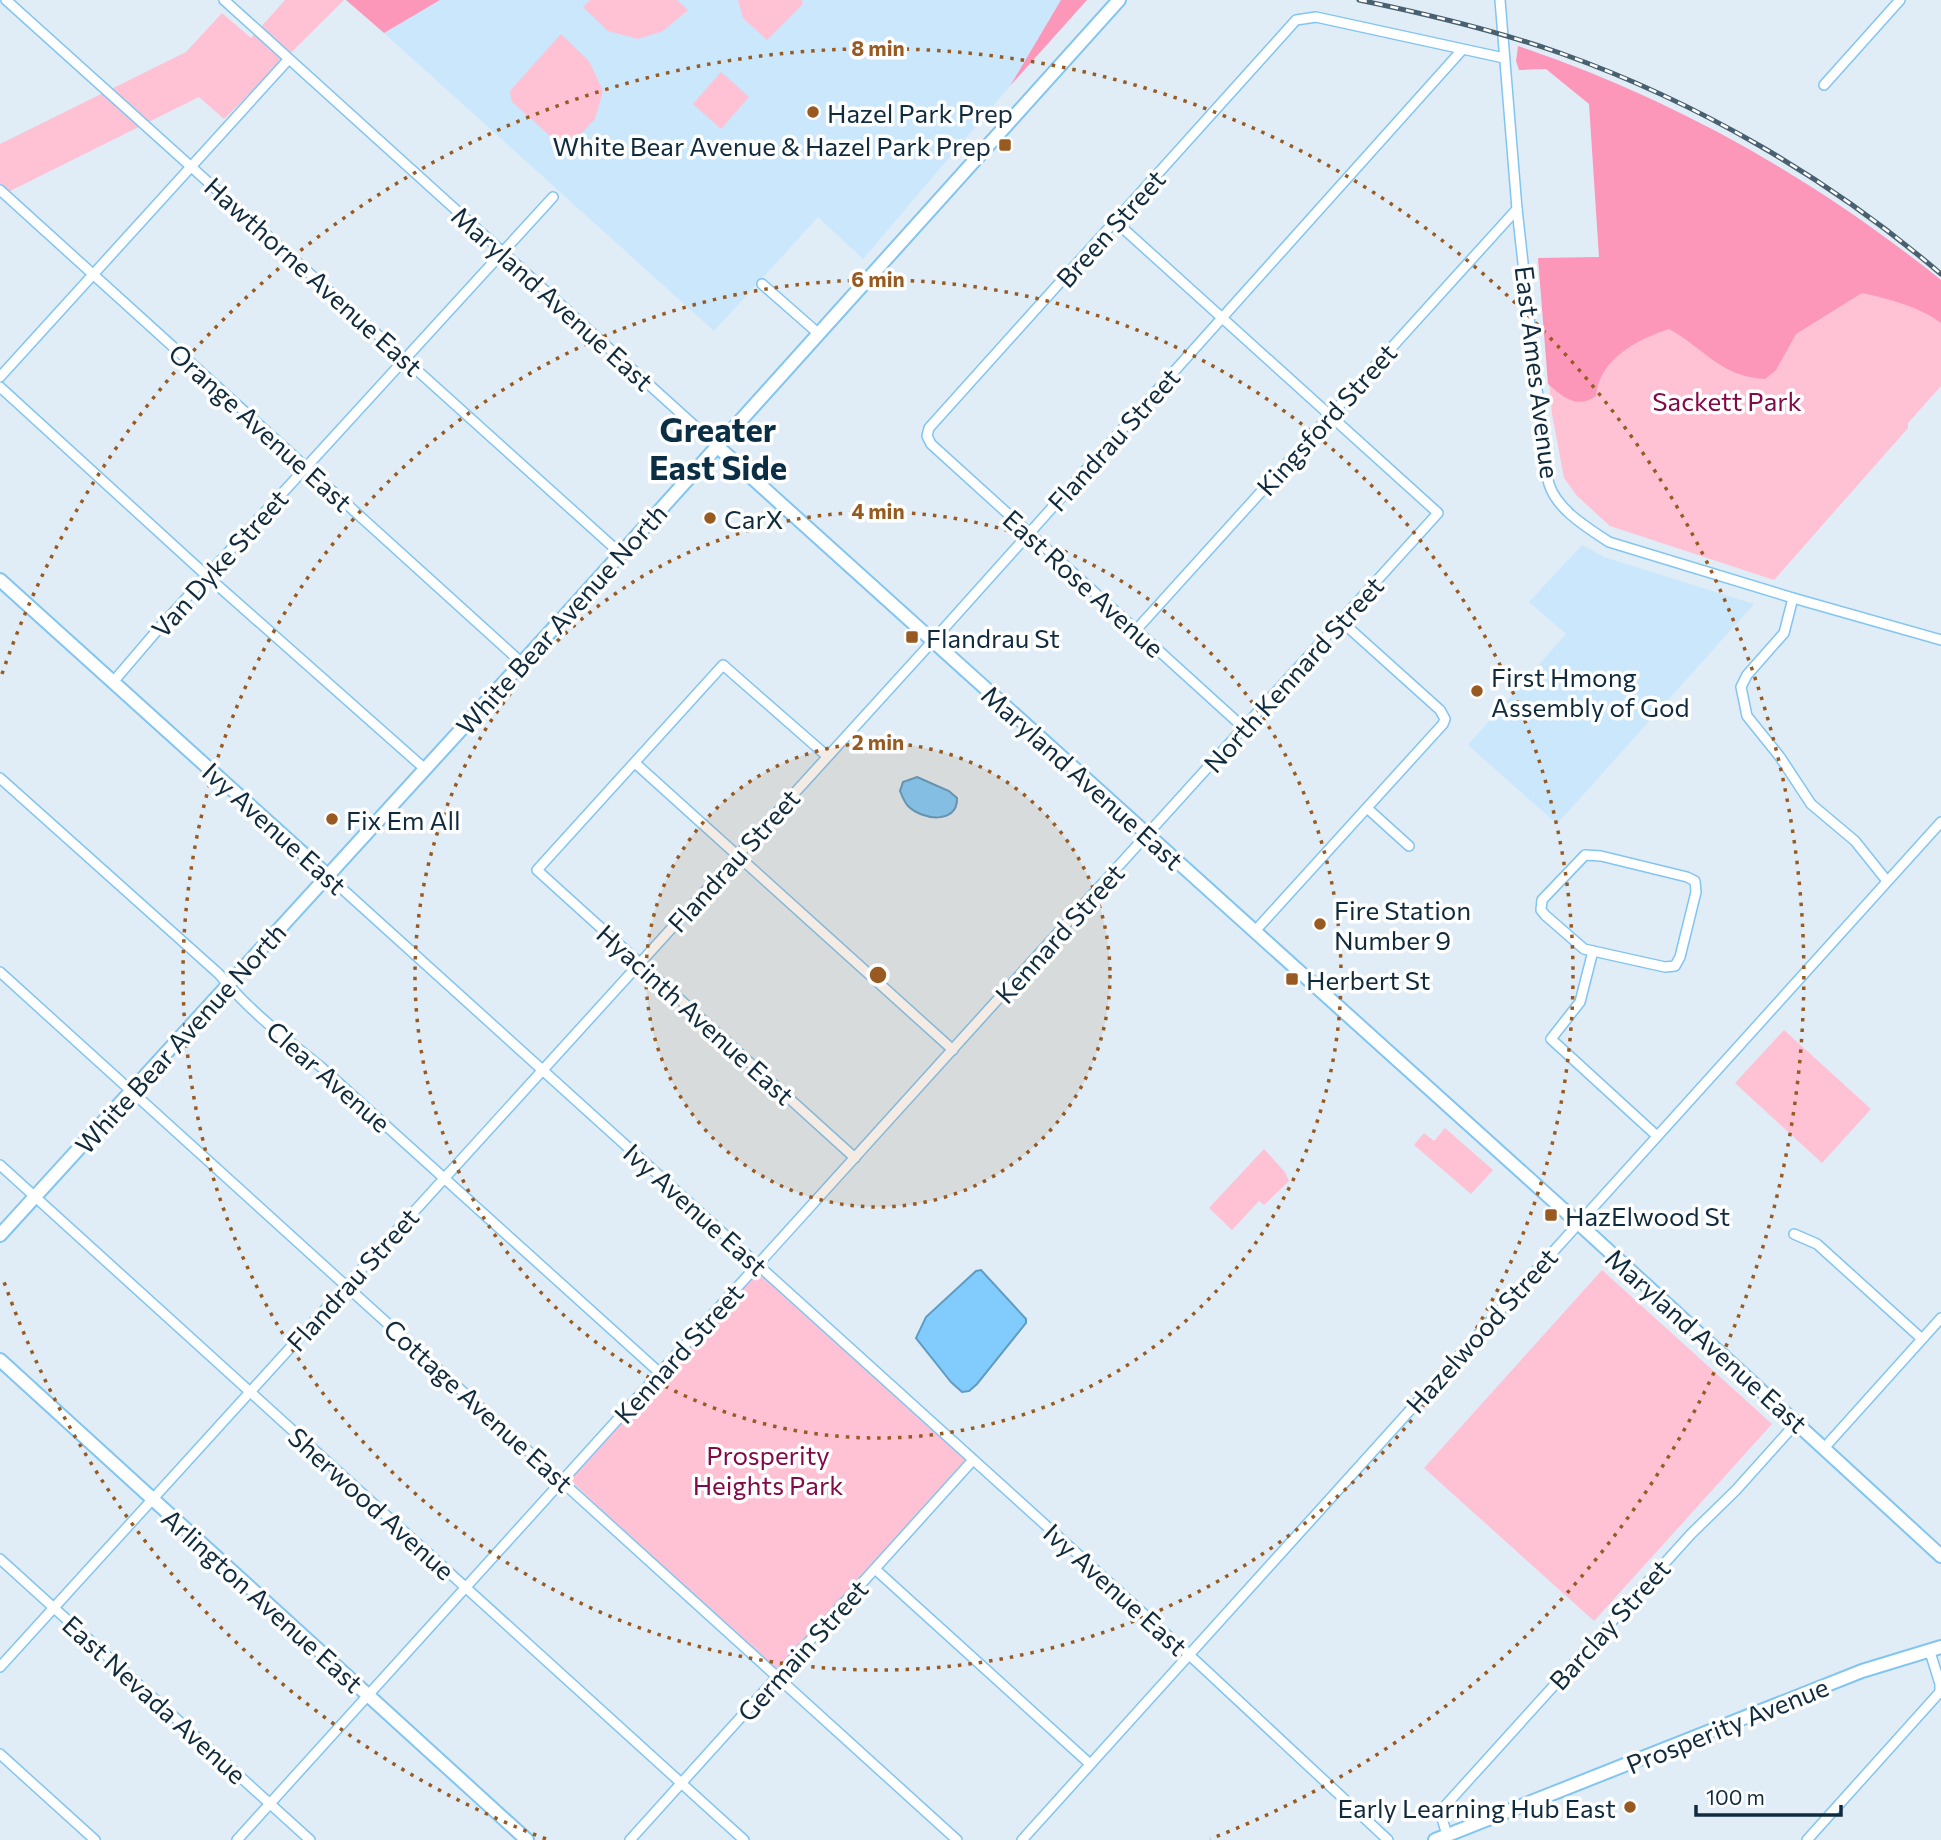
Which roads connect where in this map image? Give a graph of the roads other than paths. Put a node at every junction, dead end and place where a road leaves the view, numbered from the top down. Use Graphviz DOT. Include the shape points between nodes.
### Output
graph roads {
  1 [pos="6,0"];
  2 [pos="224,0"];
  3 [pos="1119,0"];
  4 [pos="1500,0"];
  5 [pos="1900,0"];
  6 [pos="1462,50"];
  7 [pos="1504,58"];
  8 [pos="288,60"];
  9 [pos="1824,85"];
  10 [pos="192,166"];
  11 [pos="0,190"];
  12 [pos="554,197"];
  13 [pos="1517,209"];
  14 [pos="1116,222"];
  15 [pos="502,252"];
  16 [pos="93,275"];
  17 [pos="762,284"];
  18 [pos="1222,317"];
  19 [pos="819,334"];
  20 [pos="405,358"];
  21 [pos="0,377"];
  22 [pos="0,387"];
  23 [pos="1330,415"];
  24 [pos="927,436"];
  25 [pos="718,447"];
  26 [pos="306,467"];
  27 [pos="1029,533"];
  28 [pos="621,554"];
  29 [pos="207,576"];
  30 [pos="0,580"];
  31 [pos="1793,598"];
  32 [pos="1341,621"];
  33 [pos="1136,630"];
  34 [pos="1941,640"];
  35 [pos="932,641"];
  36 [pos="522,663"];
  37 [pos="113,682"];
  38 [pos="1244,728"];
  39 [pos="827,756"];
  40 [pos="635,763"];
  41 [pos="425,769"];
  42 [pos="0,778"];
  43 [pos="1367,808"];
  44 [pos="1941,822"];
  45 [pos="1148,835"];
  46 [pos="1409,846"];
  47 [pos="737,855"];
  48 [pos="328,876"];
  49 [pos="1887,881"];
  50 [pos="1255,931"];
  51 [pos="1593,951"];
  52 [pos="639,963"];
  53 [pos="0,972"];
  54 [pos="228,985"];
  55 [pos="953,1050"];
  56 [pos="542,1070"];
  57 [pos="132,1090"];
  58 [pos="1657,1136"];
  59 [pos="855,1158"];
  60 [pos="0,1165"];
  61 [pos="444,1178"];
  62 [pos="35,1197"];
  63 [pos="1578,1223"];
  64 [pos="0,1234"];
  65 [pos="1794,1234"];
  66 [pos="758,1265"];
  67 [pos="346,1285"];
  68 [pos="1941,1318"];
  69 [pos="1922,1339"];
  70 [pos="0,1360"];
  71 [pos="660,1373"];
  72 [pos="250,1392"];
  73 [pos="1797,1422"];
  74 [pos="1825,1447"];
  75 [pos="973,1460"];
  76 [pos="562,1481"];
  77 [pos="152,1499"];
  78 [pos="1941,1556"];
  79 [pos="0,1559"];
  80 [pos="875,1569"];
  81 [pos="466,1587"];
  82 [pos="54,1607"];
  83 [pos="1936,1649"];
  84 [pos="1189,1655"];
  85 [pos="0,1667"];
  86 [pos="777,1677"];
  87 [pos="368,1695"];
  88 [pos="0,1754"];
  89 [pos="1090,1765"];
  90 [pos="681,1783"];
  91 [pos="270,1804"];
  92 [pos="1441,1837"];
  93 [pos="95,1840"];
  94 [pos="237,1840"];
  95 [pos="310,1840"];
  96 [pos="527,1840"];
  97 [pos="630,1840"];
  98 [pos="744,1840"];
  99 [pos="957,1840"];
  100 [pos="1022,1840"];
  101 [pos="1388,1840"];
  102 [pos="1807,1840"];
  1 -- 10 [label="street, Hawthorne Avenue East"];
  2 -- 8 [label="street, Maryland Avenue East"];
  3 -- 19 [label="main road, White Bear Avenue North"];
  4 -- 7 [label="street, East Ames Avenue"];
  5 -- 9 [label="street"];
  6 -- 7 [label="street"];
  6 -- 14 [label="street, Breen Street" via="1316,17 1296,20"];
  6 -- 18 [label="street, Flandrau Street"];
  7 -- 13 [label="street, East Ames Avenue"];
  8 -- 10 [label="street"];
  8 -- 15 [label="street, Maryland Avenue East"];
  10 -- 16 [label="street"];
  10 -- 20 [label="street, Hawthorne Avenue East"];
  11 -- 16 [label="street, Orange Avenue East"];
  12 -- 15 [label="street, Van Dyke Street"];
  13 -- 23 [label="street, Kingsford Street"];
  13 -- 31 [label="street, East Ames Avenue" via="1545,461 1549,485 1562,505 1609,542"];
  14 -- 18 [label="street"];
  14 -- 24 [label="street, Breen Street" via="929,428"];
  15 -- 20 [label="street, Van Dyke Street"];
  15 -- 25 [label="street, Maryland Avenue East"];
  16 -- 21 [label="street"];
  16 -- 26 [label="street, Orange Avenue East"];
  17 -- 19 [label="street"];
  18 -- 23 [label="street"];
  18 -- 27 [label="street, Flandrau Street"];
  19 -- 25 [label="main road, White Bear Avenue North"];
  20 -- 26 [label="street, Van Dyke Street"];
  20 -- 28 [label="street, Hawthorne Avenue East"];
  22 -- 29 [label="street"];
  23 -- 32 [label="street, North Kennard Street" via="1438,513"];
  23 -- 33 [label="street, Kingsford Street"];
  24 -- 27 [label="street, East Rose Avenue"];
  25 -- 28 [label="main road, White Bear Avenue North"];
  25 -- 35 [label="main road, Maryland Avenue East"];
  26 -- 29 [label="street, Van Dyke Street"];
  26 -- 36 [label="street, Orange Avenue East"];
  27 -- 33 [label="street, East Rose Avenue"];
  27 -- 35 [label="street, Flandrau Street"];
  28 -- 36 [label="main road, White Bear Avenue North"];
  29 -- 37 [label="street, Van Dyke Street"];
  29 -- 41 [label="street"];
  30 -- 37 [label="main road, Ivy Avenue East"];
  31 -- 34 [label="street, East Ames Avenue"];
  31 -- 49 [label="street" via="1784,633 1741,687 1746,716 1811,804 1855,841"];
  32 -- 38 [label="street, North Kennard Street"];
  32 -- 43 [label="street" via="1445,719"];
  33 -- 38 [label="street, East Rose Avenue"];
  35 -- 39 [label="street, Flandrau Street"];
  35 -- 45 [label="main road, Maryland Avenue East"];
  36 -- 41 [label="main road, White Bear Avenue North"];
  37 -- 48 [label="main road, Ivy Avenue East"];
  38 -- 45 [label="street, North Kennard Street"];
  39 -- 40 [label="street" via="723,665"];
  39 -- 47 [label="street, Flandrau Street"];
  40 -- 47 [label="street"];
  40 -- 52 [label="street, Hyacinth Avenue East" via="537,870"];
  41 -- 48 [label="main road, White Bear Avenue North"];
  42 -- 54 [label="street, Clear Avenue"];
  43 -- 46 [label="street"];
  43 -- 50 [label="street"];
  44 -- 49 [label="street, Hazelwood Street"];
  45 -- 50 [label="main road, Maryland Avenue East"];
  45 -- 55 [label="street, Kennard Street"];
  47 -- 52 [label="street, Flandrau Street"];
  47 -- 55 [label="street"];
  48 -- 54 [label="main road, White Bear Avenue North"];
  48 -- 56 [label="street, Ivy Avenue East"];
  49 -- 58 [label="street, Hazelwood Street"];
  50 -- 63 [label="main road, Maryland Avenue East"];
  51 -- 51 [label="street" via="1675,966 1695,881 1601,856 1580,858 1541,905 1545,915 1577,944"];
  51 -- 58 [label="street" via="1580,1002 1551,1040"];
  52 -- 56 [label="street, Flandrau Street"];
  52 -- 59 [label="street, Hyacinth Avenue East"];
  53 -- 57 [label="street, Cottage Avenue East"];
  54 -- 57 [label="main road, White Bear Avenue North"];
  54 -- 61 [label="street, Clear Avenue"];
  55 -- 59 [label="street, Kennard Street"];
  56 -- 61 [label="street, Flandrau Street"];
  56 -- 66 [label="street, Ivy Avenue East"];
  57 -- 62 [label="main road, White Bear Avenue North"];
  57 -- 67 [label="street, Cottage Avenue East"];
  58 -- 63 [label="street, Hazelwood Street"];
  59 -- 66 [label="street, Kennard Street"];
  60 -- 62 [label="street, Sherwood Avenue"];
  61 -- 67 [label="street, Flandrau Street"];
  61 -- 71 [label="street, Clear Avenue"];
  62 -- 64 [label="main road, White Bear Avenue North"];
  62 -- 72 [label="street, Sherwood Avenue"];
  63 -- 73 [label="main road, Maryland Avenue East"];
  63 -- 84 [label="street, Hazelwood Street"];
  65 -- 69 [label="street" via="1817,1244"];
  66 -- 71 [label="street, Kennard Street"];
  66 -- 75 [label="street, Ivy Avenue East"];
  67 -- 72 [label="street, Flandrau Street"];
  67 -- 76 [label="street, Cottage Avenue East"];
  68 -- 69 [label="street"];
  69 -- 74 [label="street"];
  70 -- 77 [label="main road, Arlington Avenue East"];
  71 -- 76 [label="street, Kennard Street"];
  72 -- 77 [label="street, Flandrau Street"];
  72 -- 81 [label="street, Sherwood Avenue"];
  73 -- 74 [label="main road, Maryland Avenue East"];
  73 -- 92 [label="street, Barclay Street" via="1445,1806"];
  74 -- 78 [label="main road, Maryland Avenue East"];
  75 -- 80 [label="street, Germain Street"];
  75 -- 84 [label="street, Ivy Avenue East"];
  76 -- 81 [label="street, Kennard Street"];
  76 -- 86 [label="street, Cottage Avenue East"];
  77 -- 82 [label="street, Flandrau Street"];
  77 -- 87 [label="main road, Arlington Avenue East"];
  79 -- 82 [label="street, East Nevada Avenue"];
  80 -- 86 [label="street, Germain Street"];
  80 -- 89 [label="street"];
  81 -- 87 [label="street, Kennard Street"];
  81 -- 90 [label="street, Sherwood Avenue"];
  82 -- 85 [label="street, Flandrau Street"];
  82 -- 91 [label="street, East Nevada Avenue"];
  83 -- 92 [label="main road, Prosperity Avenue" via="1862,1671"];
  83 -- 102 [label="street" via="1940,1692"];
  84 -- 89 [label="street, Hazelwood Street"];
  84 -- 101 [label="street, Ivy Avenue East"];
  86 -- 90 [label="street, Germain Street"];
  86 -- 99 [label="street, Cottage Avenue East"];
  87 -- 91 [label="street, Kennard Street"];
  87 -- 96 [label="main road, Arlington Avenue East"];
  88 -- 93 [label="street"];
  89 -- 100 [label="street, Hazelwood Street"];
  90 -- 97 [label="street, Germain Street"];
  90 -- 98 [label="street, Sherwood Avenue"];
  91 -- 94 [label="street, Kennard Street"];
  91 -- 95 [label="street, East Nevada Avenue"];
}
